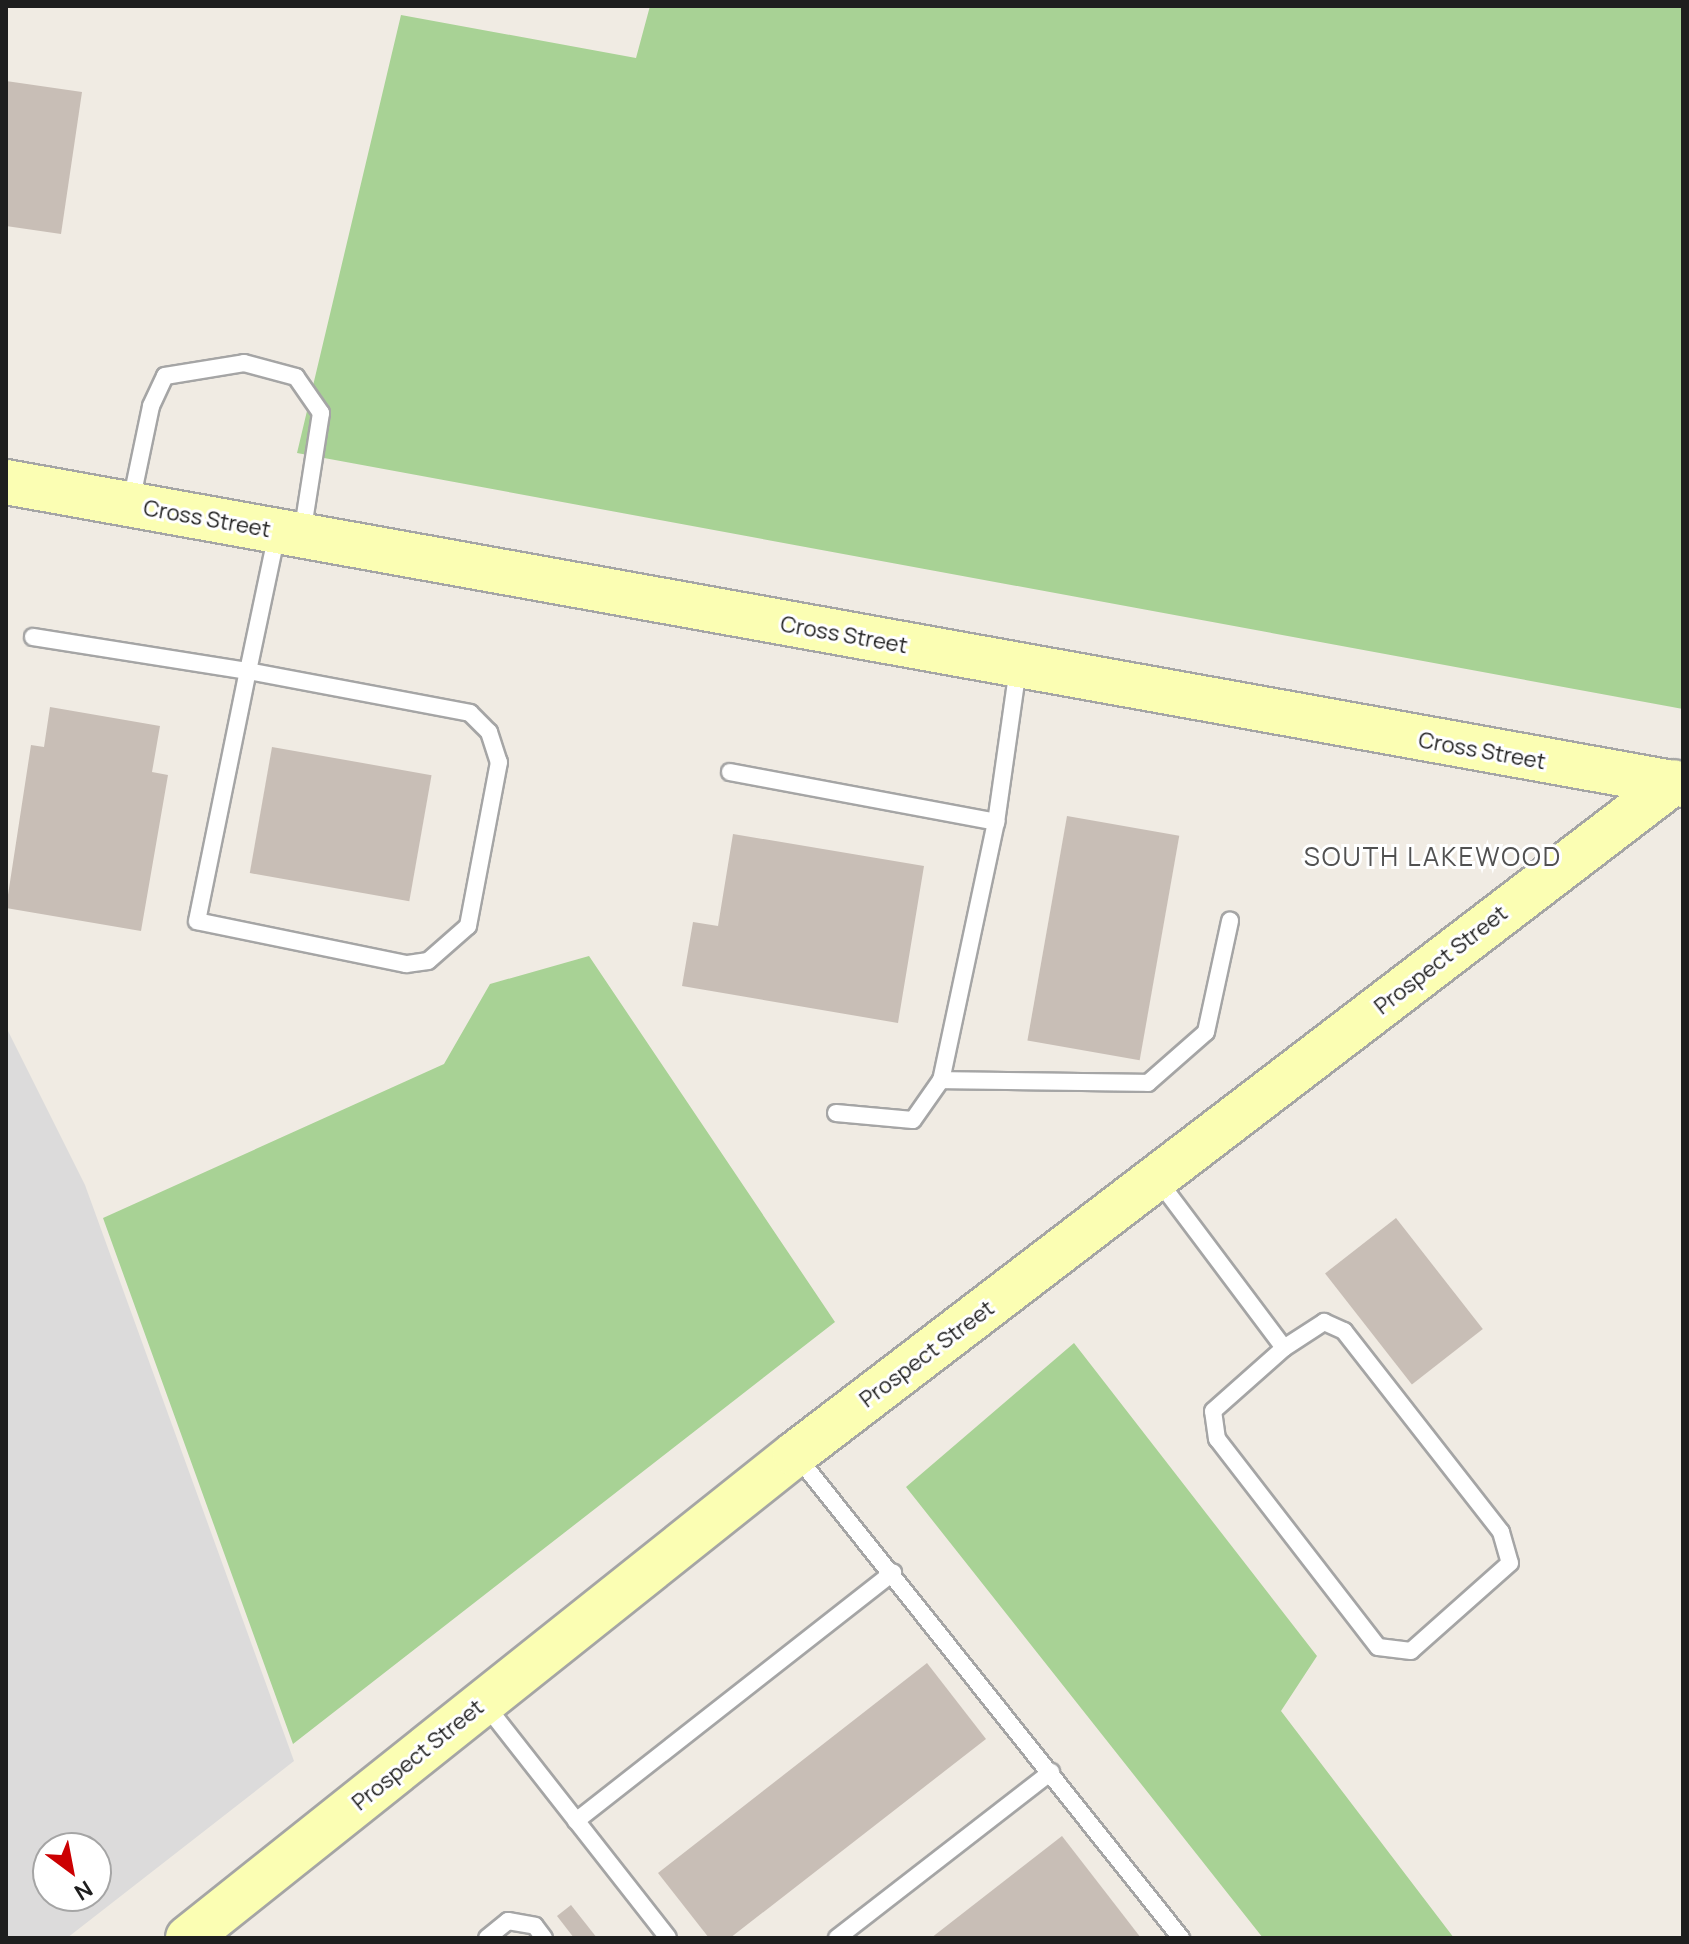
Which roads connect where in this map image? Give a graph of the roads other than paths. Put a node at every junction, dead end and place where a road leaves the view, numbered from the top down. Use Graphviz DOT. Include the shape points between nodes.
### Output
graph roads {
  1 [pos="6,482"];
  2 [pos="130,505"];
  3 [pos="289,534"];
  4 [pos="33,637"];
  5 [pos="1018,667"];
  6 [pos="248,671"];
  7 [pos="730,772"];
  8 [pos="1679,784"];
  9 [pos="996,822"];
  10 [pos="1230,921"];
  11 [pos="941,1080"];
  12 [pos="836,1113"];
  13 [pos="1158,1180"];
  14 [pos="1284,1348"];
  15 [pos="795,1454"];
  16 [pos="893,1572"];
  17 [pos="483,1703"];
  18 [pos="1051,1772"];
  19 [pos="576,1821"];
  20 [pos="188,1938"];
  21 [pos="487,1938"];
  22 [pos="544,1938"];
  23 [pos="668,1938"];
  24 [pos="837,1938"];
  25 [pos="1181,1938"];
  1 -- 2 [label="street, Cross Street"];
  2 -- 3 [label="street, Cross Street"];
  2 -- 3 [label="lane" via="151,406 165,376 244,363 296,377 321,413"];
  3 -- 5 [label="street, Cross Street"];
  3 -- 6 [label="lane"];
  4 -- 6 [label="lane"];
  5 -- 8 [label="street, Cross Street"];
  5 -- 9 [label="lane"];
  6 -- 6 [label="lane" via="197,921 406,964 428,961 468,926 499,762 489,732 470,713"];
  7 -- 9 [label="lane"];
  8 -- 13 [label="street, Prospect Street"];
  9 -- 11 [label="lane"];
  10 -- 11 [label="lane" via="1206,1032 1148,1083"];
  11 -- 12 [label="lane" via="913,1120"];
  13 -- 14 [label="lane"];
  13 -- 15 [label="street, Prospect Street"];
  14 -- 14 [label="lane" via="1324,1322 1344,1331 1501,1532 1510,1563 1411,1651 1378,1647 1217,1439 1213,1411"];
  15 -- 16 [label="lane"];
  15 -- 17 [label="street, Prospect Street"];
  16 -- 18 [label="lane"];
  16 -- 19 [label="lane"];
  17 -- 19 [label="lane"];
  17 -- 20 [label="street, Prospect Street"];
  18 -- 24 [label="lane"];
  18 -- 25 [label="lane"];
  19 -- 23 [label="lane"];
  21 -- 22 [label="lane" via="508,1921 535,1926"];
}
